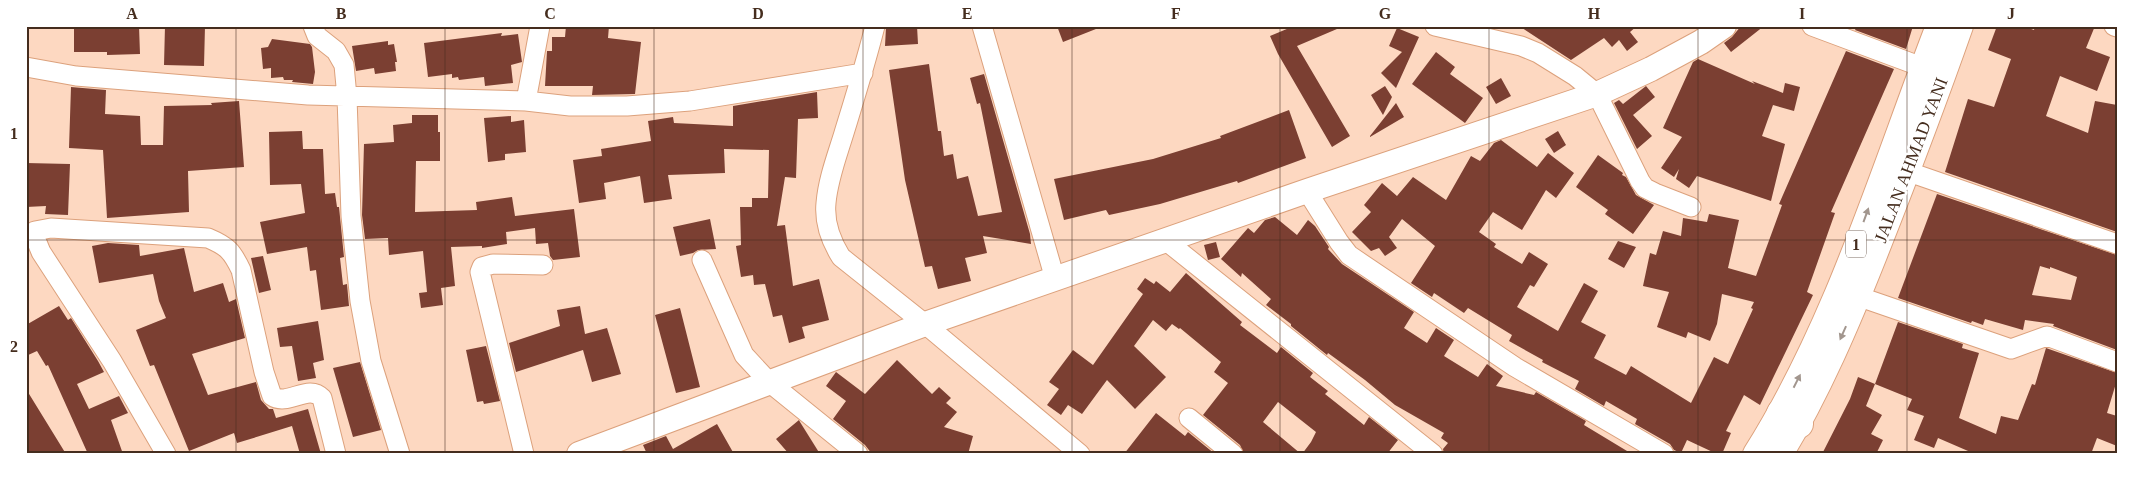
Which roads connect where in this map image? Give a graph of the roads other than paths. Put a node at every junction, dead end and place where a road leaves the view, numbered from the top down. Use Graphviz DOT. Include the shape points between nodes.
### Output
graph roads {
  1 [pos="313,26"];
  2 [pos="540,26"];
  3 [pos="875,26"];
  4 [pos="982,26"];
  5 [pos="1435,26"];
  6 [pos="1724,26"];
  7 [pos="1812,26"];
  8 [pos="1938,26"];
  9 [pos="1961,26"];
  10 [pos="26,67"];
  11 [pos="1922,67"];
  12 [pos="863,73"];
  13 [pos="1597,94"];
  14 [pos="347,97"];
  15 [pos="526,102"];
  16 [pos="1909,172"];
  17 [pos="1307,191"];
  18 [pos="1691,207"];
  19 [pos="1165,240"];
  20 [pos="2117,244"];
  21 [pos="702,260"];
  22 [pos="543,265"];
  23 [pos="1055,279"];
  24 [pos="1860,297"];
  25 [pos="925,324"];
  26 [pos="2117,362"];
  27 [pos="770,382"];
  28 [pos="1189,418"];
  29 [pos="1790,418"];
  30 [pos="166,454"];
  31 [pos="336,454"];
  32 [pos="400,454"];
  33 [pos="524,454"];
  34 [pos="579,454"];
  35 [pos="858,454"];
  36 [pos="1080,454"];
  37 [pos="1233,454"];
  38 [pos="1433,454"];
  39 [pos="1664,454"];
  40 [pos="1755,454"];
  41 [pos="1781,454"];
  1 -- 14 [label="street" via="317,36 342,59"];
  2 -- 15 [label="street"];
  3 -- 12 [label="street"];
  4 -- 23 [label="street"];
  5 -- 13 [label="street" via="1529,50 1575,76"];
  6 -- 13 [label="main road" via="1700,42"];
  7 -- 11 [label="street"];
  8 -- 11 [label="main road, 1"];
  9 -- 16 [label="main road, JALAN AHMAD YANI / 1"];
  10 -- 14 [label="street" via="76,76"];
  29 -- 11 [label="main road, 1, one-way" via="1810,357 1838,295"];
  12 -- 15 [label="street" via="649,105 570,106"];
  12 -- 25 [label="street" via="830,180 827,224 832,243 841,257"];
  13 -- 17 [label="main road"];
  13 -- 18 [label="street" via="1645,188"];
  14 -- 15 [label="street"];
  14 -- 32 [label="street" via="351,216 361,310 371,360"];
  16 -- 20 [label="street"];
  16 -- 24 [label="main road, JALAN AHMAD YANI / 1"];
  17 -- 19 [label="main road"];
  17 -- 39 [label="street" via="1350,255 1515,367"];
  19 -- 23 [label="main road"];
  19 -- 38 [label="street"];
  21 -- 27 [label="street" via="744,355"];
  22 -- 33 [label="street" via="493,264 482,267 480,272"];
  23 -- 25 [label="main road"];
  24 -- 26 [label="street" via="2011,349 2047,336"];
  24 -- 29 [label="main road, JALAN AHMAD YANI / 1, one-way" via="1832,359"];
  25 -- 27 [label="main road"];
  25 -- 36 [label="street"];
  27 -- 34 [label="main road"];
  27 -- 35 [label="street"];
  28 -- 37 [label="street"];
  29 -- 40 [label="main road, 1"];
  29 -- 41 [label="main road, JALAN AHMAD YANI / 1"];
  30 -- 31 [label="street" via="107,353 41,252 34,235 36,231 51,228 208,238 222,244 234,254 241,270 272,396 282,400 311,392 319,395"];
}
